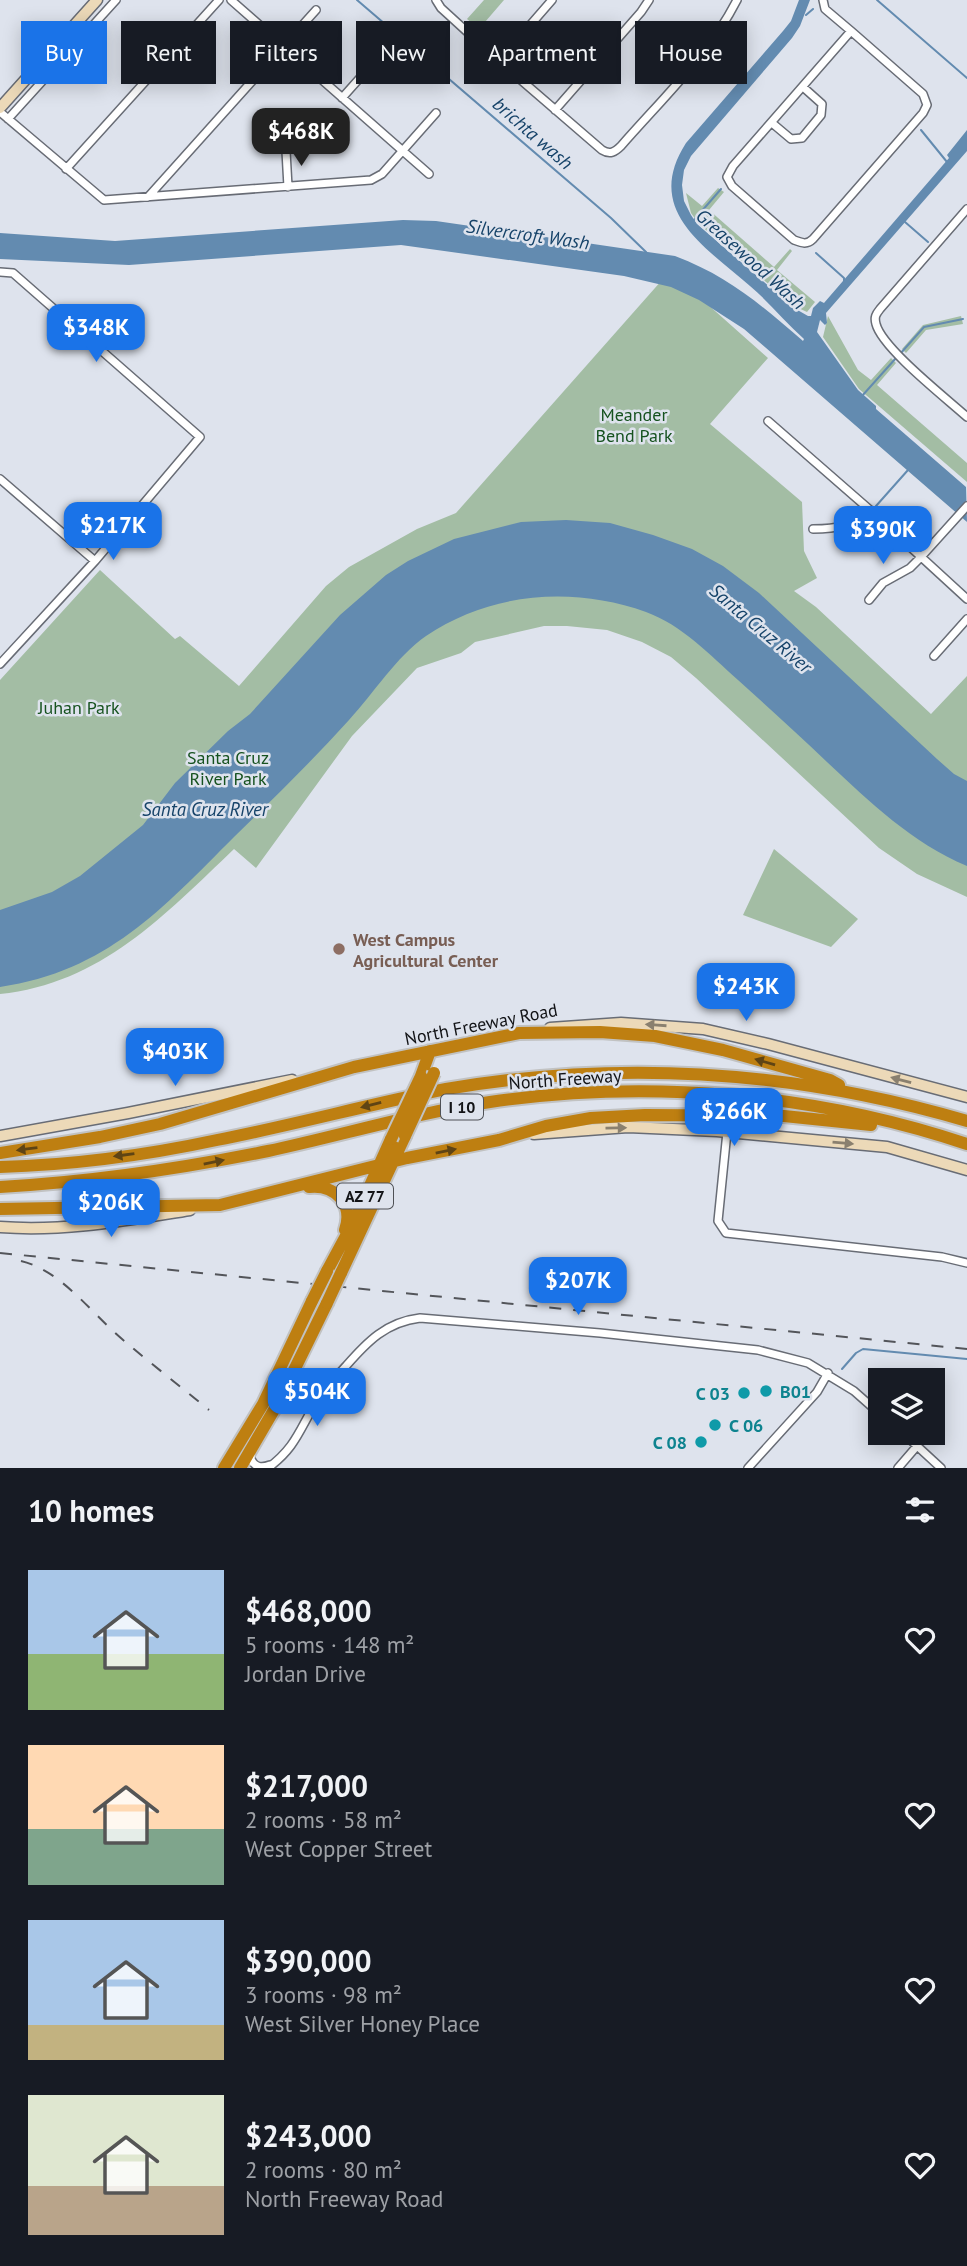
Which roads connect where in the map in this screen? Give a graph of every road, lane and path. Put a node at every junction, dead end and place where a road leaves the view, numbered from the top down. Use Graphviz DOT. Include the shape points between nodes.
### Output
graph roads {
  1 [pos="97,0"];
  2 [pos="116,0"];
  3 [pos="219,0"];
  4 [pos="230,0"];
  5 [pos="435,0"];
  6 [pos="552,0"];
  7 [pos="649,0"];
  8 [pos="737,0"];
  9 [pos="823,0"];
  10 [pos="316,10"];
  11 [pos="254,21"];
  12 [pos="306,21"];
  13 [pos="534,21"];
  14 [pos="464,28"];
  15 [pos="851,31"];
  16 [pos="356,82"];
  17 [pos="250,84"];
  18 [pos="326,84"];
  19 [pos="525,84"];
  20 [pos="803,87"];
  21 [pos="342,98"];
  22 [pos="0,110"];
  23 [pos="555,110"];
  24 [pos="436,113"];
  25 [pos="8,119"];
  26 [pos="772,123"];
  27 [pos="286,151"];
  28 [pos="404,151"];
  29 [pos="66,169"];
  30 [pos="429,174"];
  31 [pos="288,187"];
  32 [pos="148,197"];
  33 [pos="967,209"];
  34 [pos="0,272"];
  35 [pos="967,417"];
  36 [pos="768,421"];
  37 [pos="0,479"];
  38 [pos="967,506"];
  39 [pos="870,510"];
  40 [pos="813,529"];
  41 [pos="921,557"];
  42 [pos="95,561"];
  43 [pos="967,599"];
  44 [pos="869,600"];
  45 [pos="967,619"];
  46 [pos="934,656"];
  47 [pos="0,664"];
  48 [pos="519,1033"];
  49 [pos="430,1051"];
  50 [pos="354,1067"];
  51 [pos="427,1074"];
  52 [pos="852,1093"];
  53 [pos="967,1097"];
  54 [pos="967,1121"];
  55 [pos="727,1132"];
  56 [pos="927,1132"];
  57 [pos="0,1136"];
  58 [pos="499,1140"];
  59 [pos="967,1144"];
  60 [pos="0,1153"];
  61 [pos="392,1162"];
  62 [pos="378,1166"];
  63 [pos="0,1167"];
  64 [pos="967,1170"];
  65 [pos="0,1187"];
  66 [pos="276,1191"];
  67 [pos="220,1205"];
  68 [pos="0,1209"];
  69 [pos="0,1227"];
  70 [pos="336,1252"];
  71 [pos="967,1263"];
  72 [pos="828,1373"];
  73 [pos="868,1404"];
  74 [pos="256,1441"];
  75 [pos="917,1446"];
  76 [pos="271,1466"];
  77 [pos="242,1467"];
  78 [pos="225,1468"];
  79 [pos="748,1468"];
  80 [pos="898,1468"];
  81 [pos="941,1468"];
  1 -- 22 [label="main road"];
  2 -- 25 [label="street"];
  3 -- 29 [label="street"];
  4 -- 11 [label="street"];
  5 -- 14 [label="street"];
  6 -- 13 [label="street"];
  7 -- 23 [label="street"];
  8 -- 23 [label="street" via="691,67 612,154"];
  9 -- 15 [label="street" via="825,9"];
  10 -- 12 [label="street"];
  15 -- 20 [label="street"];
  15 -- 26 [label="street" via="930,103 806,246 732,186 726,176"];
  16 -- 21 [label="street"];
  17 -- 32 [label="street"];
  18 -- 21 [label="street"];
  19 -- 23 [label="street"];
  20 -- 26 [label="street"];
  20 -- 26 [label="street" via="822,104 821,115 802,138 791,139"];
  21 -- 28 [label="street"];
  22 -- 25 [label="street"];
  24 -- 28 [label="street"];
  25 -- 29 [label="street"];
  27 -- 31 [label="street"];
  28 -- 30 [label="street"];
  28 -- 31 [label="street" via="371,180"];
  29 -- 32 [label="street" via="104,200"];
  31 -- 32 [label="street"];
  33 -- 35 [label="street" via="874,317 891,349"];
  34 -- 42 [label="street" via="13,273 200,437"];
  36 -- 39 [label="street"];
  37 -- 42 [label="street"];
  38 -- 41 [label="street"];
  39 -- 40 [label="street" via="848,525"];
  39 -- 41 [label="street"];
  41 -- 43 [label="street"];
  41 -- 44 [label="street" via="883,583"];
  42 -- 47 [label="street"];
  45 -- 46 [label="street"];
  48 -- 49 [label="highway, North Freeway Road"];
  52 -- 48 [label="highway, one-way" via="830,1080 682,1040 607,1032"];
  53 -- 48 [label="main road, North Freeway Road, one-way" via="703,1030 621,1023"];
  49 -- 50 [label="highway, North Freeway Road"];
  49 -- 51 [label="highway"];
  50 -- 57 [label="main road, North Freeway Road"];
  50 -- 60 [label="highway, one-way" via="160,1124"];
  51 -- 61 [label="highway, AZ 77, bridge"];
  51 -- 62 [label="highway, AZ 77, bridge"];
  52 -- 54 [label="highway, North Freeway / I 10"];
  52 -- 63 [label="highway, North Freeway / I 10, one-way" via="741,1076 560,1074 436,1091 201,1143 105,1158"];
  58 -- 55 [label="main road, one-way" via="599,1128"];
  55 -- 64 [label="main road, one-way" via="887,1147"];
  55 -- 71 [label="street" via="718,1221 726,1233"];
  56 -- 58 [label="highway" via="784,1116 645,1115 561,1123"];
  56 -- 59 [label="highway, North Freeway / I 10"];
  65 -- 56 [label="highway, North Freeway / I 10, one-way" via="162,1171 272,1150 408,1116 492,1102 586,1094 663,1092 781,1101"];
  61 -- 58 [label="highway, one-way"];
  61 -- 62 [label="highway"];
  61 -- 74 [label="highway, AZ 77, bridge"];
  62 -- 66 [label="highway"];
  62 -- 70 [label="highway, AZ 77"];
  66 -- 67 [label="highway"];
  66 -- 70 [label="highway" via="319,1186 339,1195 348,1219"];
  67 -- 68 [label="highway"];
  67 -- 69 [label="main road" via="94,1226"];
  70 -- 78 [label="highway, AZ 77, bridge" via="269,1393"];
  72 -- 73 [label="street"];
  72 -- 76 [label="street" via="758,1350 411,1319 387,1328 366,1344 319,1398 292,1446"];
  72 -- 79 [label="street" via="817,1392"];
  74 -- 76 [label="street" via="253,1463"];
  74 -- 77 [label="highway, AZ 77"];
  75 -- 80 [label="street"];
  75 -- 81 [label="street"];
  77 -- 78 [label="highway" via="233,1464"];
}
